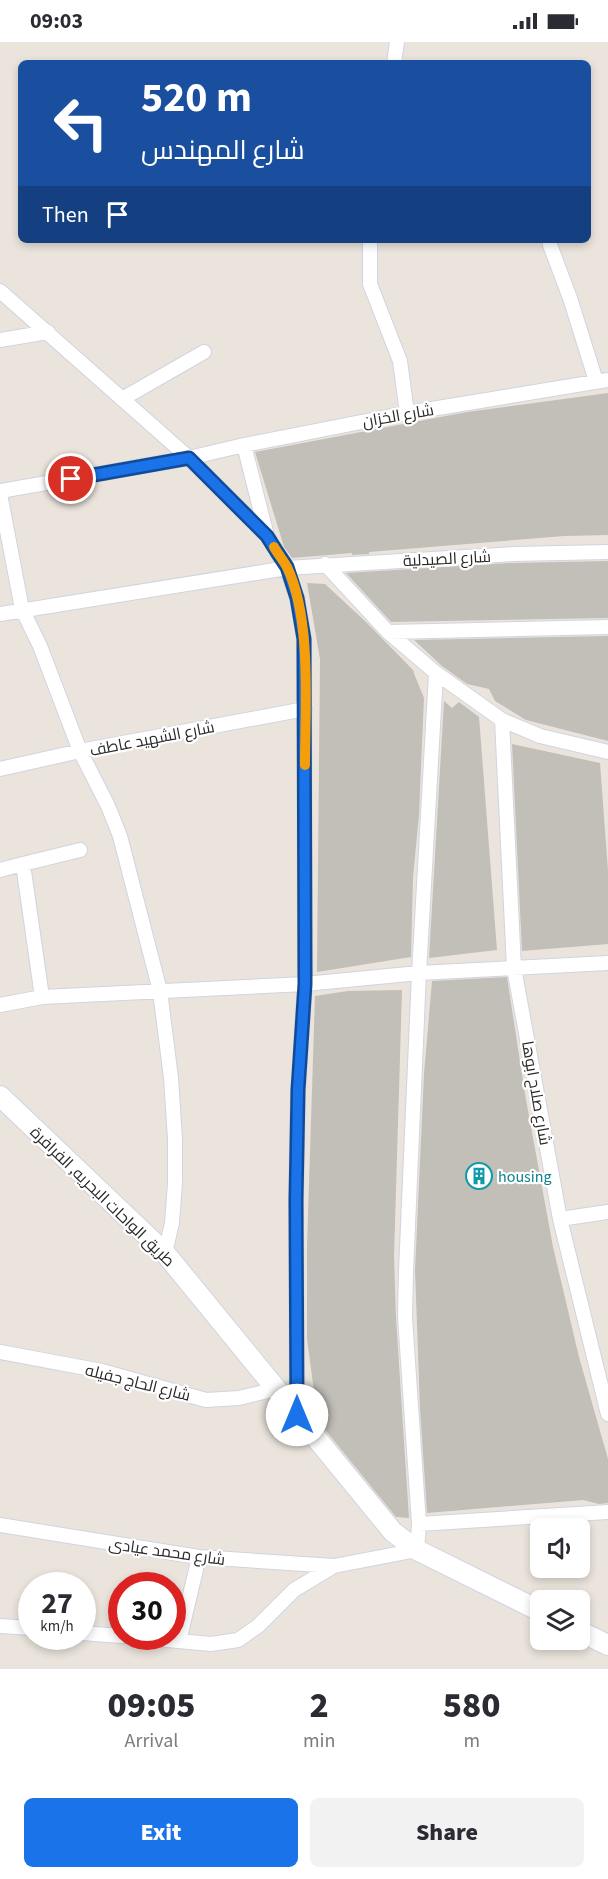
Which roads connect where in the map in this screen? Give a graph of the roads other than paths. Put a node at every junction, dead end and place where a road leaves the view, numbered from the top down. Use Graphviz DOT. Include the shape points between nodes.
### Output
graph roads {
  1 [pos="396,42"];
  2 [pos="394,60"];
  3 [pos="370,243"];
  4 [pos="550,245"];
  5 [pos="0,291"];
  6 [pos="48,332"];
  7 [pos="0,340"];
  8 [pos="204,352"];
  9 [pos="602,380"];
  10 [pos="122,399"];
  11 [pos="407,413"];
  12 [pos="244,445"];
  13 [pos="189,458"];
  14 [pos="0,493"];
  15 [pos="267,536"];
  16 [pos="608,552"];
  17 [pos="326,564"];
  18 [pos="287,567"];
  19 [pos="22,609"];
  20 [pos="0,614"];
  21 [pos="608,627"];
  22 [pos="388,632"];
  23 [pos="436,673"];
  24 [pos="305,709"];
  25 [pos="502,720"];
  26 [pos="80,751"];
  27 [pos="608,755"];
  28 [pos="0,769"];
  29 [pos="80,850"];
  30 [pos="23,864"];
  31 [pos="0,870"];
  32 [pos="608,963"];
  33 [pos="514,968"];
  34 [pos="419,973"];
  35 [pos="305,984"];
  36 [pos="160,991"];
  37 [pos="42,997"];
  38 [pos="0,1005"];
  39 [pos="0,1096"];
  40 [pos="608,1212"];
  41 [pos="560,1219"];
  42 [pos="165,1253"];
  43 [pos="0,1352"];
  44 [pos="276,1389"];
  45 [pos="608,1414"];
  46 [pos="297,1415"];
  47 [pos="608,1512"];
  48 [pos="419,1524"];
  49 [pos="0,1525"];
  50 [pos="417,1550"];
  51 [pos="199,1557"];
  52 [pos="334,1566"];
  53 [pos="530,1606"];
  54 [pos="186,1612"];
  55 [pos="0,1626"];
  56 [pos="18,1627"];
  57 [pos="590,1636"];
  58 [pos="186,1642"];
  59 [pos="608,1645"];
  1 -- 2 [label="street"];
  3 -- 11 [label="street" via="370,284 400,361"];
  4 -- 9 [label="street"];
  5 -- 6 [label="street"];
  6 -- 7 [label="street"];
  6 -- 10 [label="street"];
  8 -- 10 [label="street"];
  9 -- 11 [label="street, شارع الخزان"];
  10 -- 13 [label="street"];
  11 -- 12 [label="street, شارع الخزان"];
  12 -- 13 [label="street, شارع الخزان"];
  12 -- 15 [label="street"];
  13 -- 14 [label="street, شارع الخزان"];
  13 -- 15 [label="street"];
  14 -- 19 [label="street"];
  15 -- 18 [label="street"];
  16 -- 17 [label="street, شارع الصيدلية"];
  17 -- 18 [label="street, شارع الصيدلية"];
  17 -- 22 [label="street"];
  18 -- 19 [label="street, شارع الصيدلية"];
  18 -- 24 [label="street" via="304,639"];
  19 -- 20 [label="street, شارع الصيدلية"];
  19 -- 26 [label="street"];
  21 -- 22 [label="street"];
  22 -- 23 [label="street"];
  23 -- 25 [label="street"];
  23 -- 34 [label="street"];
  24 -- 26 [label="street, شارع الشهيد عاطف"];
  24 -- 35 [label="street"];
  25 -- 27 [label="street" via="540,736"];
  25 -- 33 [label="street, شارع صلاح ابوها"];
  26 -- 28 [label="street, شارع الشهيد عاطف"];
  26 -- 36 [label="street" via="120,836"];
  29 -- 30 [label="street"];
  30 -- 31 [label="street"];
  30 -- 37 [label="street"];
  32 -- 33 [label="street"];
  33 -- 34 [label="street"];
  33 -- 41 [label="street, شارع صلاح ابوها"];
  34 -- 35 [label="street"];
  34 -- 48 [label="street" via="405,1317"];
  35 -- 36 [label="street"];
  35 -- 46 [label="street" via="296,1189"];
  36 -- 37 [label="street"];
  36 -- 42 [label="street" via="171,1078 175,1183"];
  37 -- 38 [label="street"];
  39 -- 42 [label="main road, طريق الواحات البحريه, الفرافرة"];
  40 -- 41 [label="street"];
  41 -- 45 [label="street, شارع صلاح ابوها"];
  42 -- 44 [label="main road, طريق الواحات البحريه, الفرافرة"];
  43 -- 44 [label="street, شارع الحاج جفيله" via="102,1371 207,1400 239,1398"];
  44 -- 46 [label="main road, طريق الواحات البحريه, الفرافرة"];
  46 -- 50 [label="main road, طريق الواحات البحريه, الفرافرة" via="393,1532"];
  47 -- 48 [label="street"];
  48 -- 50 [label="street"];
  49 -- 51 [label="street, شارع محمد عيادى"];
  50 -- 52 [label="street"];
  50 -- 53 [label="main road, طريق الواحات البحريه, الفرافرة"];
  51 -- 52 [label="street, شارع محمد عيادى"];
  51 -- 54 [label="street"];
  52 -- 58 [label="street" via="294,1590 238,1640 211,1644"];
  55 -- 56 [label="street"];
  57 -- 59 [label="main road"];
}
